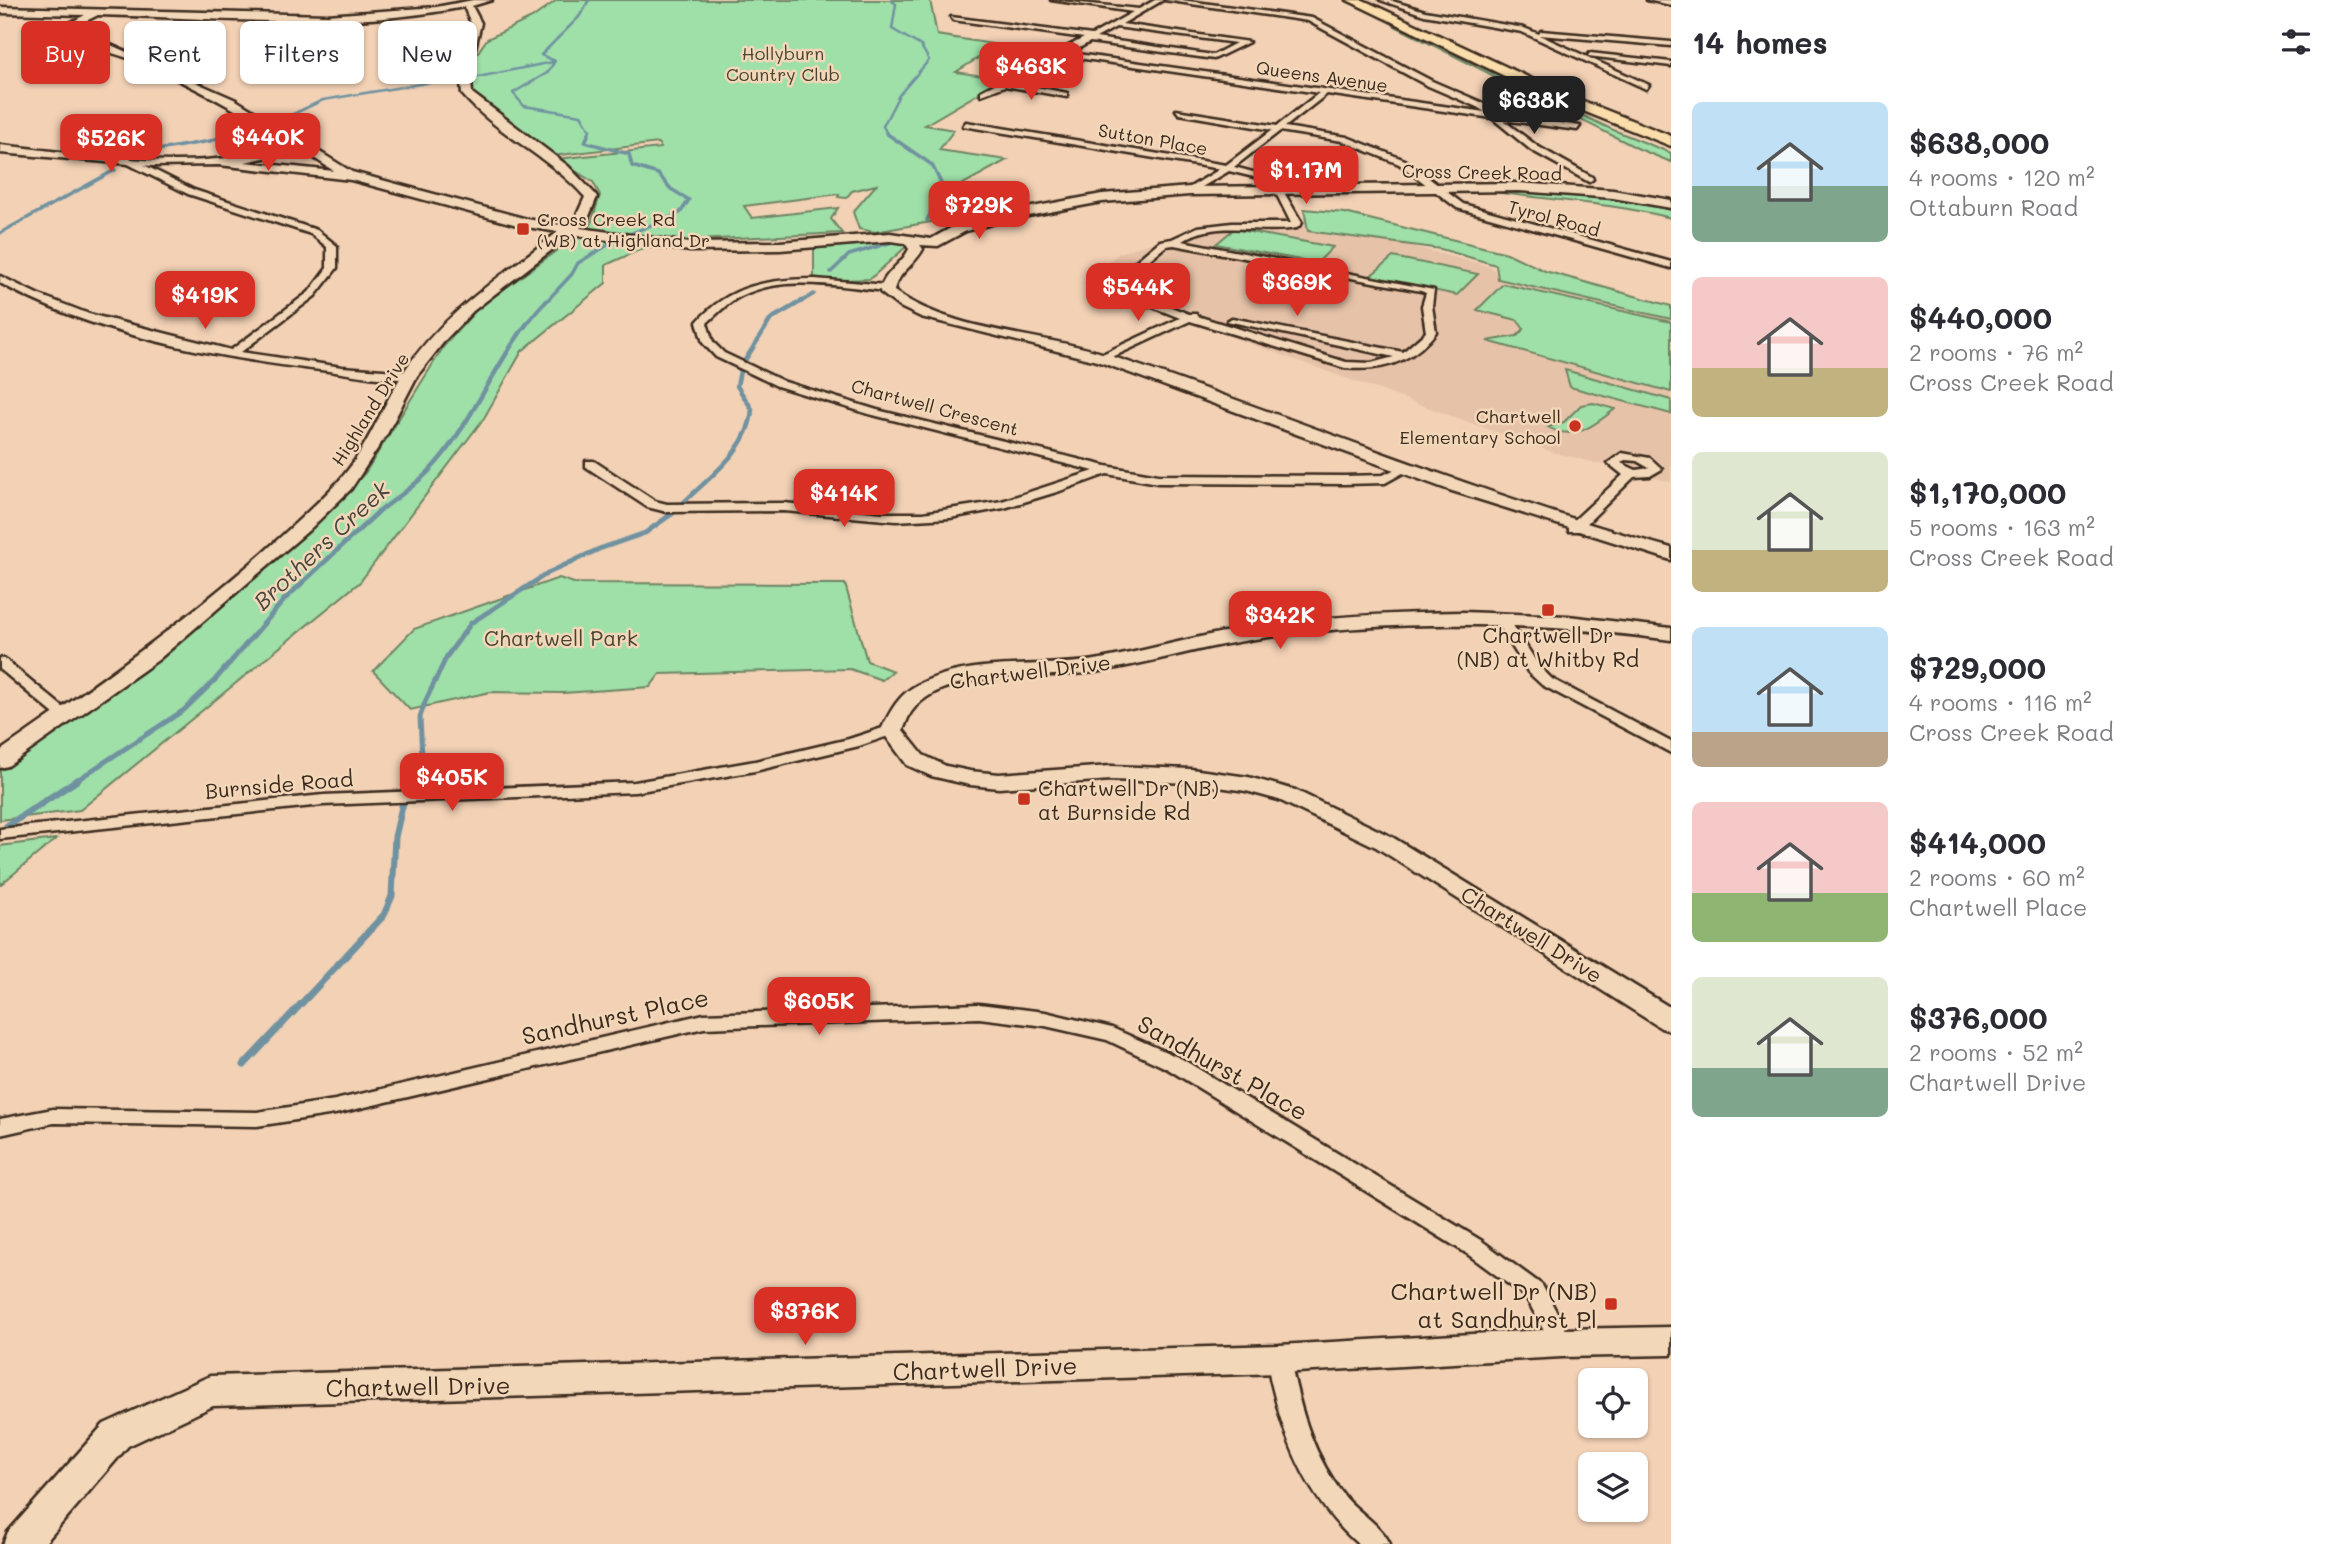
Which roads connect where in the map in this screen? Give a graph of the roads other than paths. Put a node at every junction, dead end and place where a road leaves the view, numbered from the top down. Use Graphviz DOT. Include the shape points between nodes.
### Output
graph roads {
  1 [pos="487,0"];
  2 [pos="1054,0"];
  3 [pos="1160,0"];
  4 [pos="1167,0"];
  5 [pos="1353,0"];
  6 [pos="1368,0"];
  7 [pos="1383,0"];
  8 [pos="1652,0"];
  9 [pos="1671,2"];
  10 [pos="461,3"];
  11 [pos="0,10"];
  12 [pos="1138,11"];
  13 [pos="99,13"];
  14 [pos="327,18"];
  15 [pos="953,18"];
  16 [pos="322,21"];
  17 [pos="1115,25"];
  18 [pos="1535,33"];
  19 [pos="1088,38"];
  20 [pos="1242,42"];
  21 [pos="1252,43"];
  22 [pos="1671,44"];
  23 [pos="1063,54"];
  24 [pos="1580,54"];
  25 [pos="1671,64"];
  26 [pos="1003,83"];
  27 [pos="1550,88"];
  28 [pos="1646,88"];
  29 [pos="1325,92"];
  30 [pos="984,93"];
  31 [pos="1064,95"];
  32 [pos="1179,112"];
  33 [pos="1496,116"];
  34 [pos="966,124"];
  35 [pos="1279,127"];
  36 [pos="1577,128"];
  37 [pos="1671,132"];
  38 [pos="293,141"];
  39 [pos="1671,141"];
  40 [pos="0,149"];
  41 [pos="1671,149"];
  42 [pos="125,159"];
  43 [pos="224,164"];
  44 [pos="1228,168"];
  45 [pos="352,176"];
  46 [pos="1589,179"];
  47 [pos="1292,185"];
  48 [pos="1435,187"];
  49 [pos="1278,189"];
  50 [pos="1190,191"];
  51 [pos="1671,204"];
  52 [pos="1000,218"];
  53 [pos="926,228"];
  54 [pos="569,231"];
  55 [pos="907,237"];
  56 [pos="943,238"];
  57 [pos="1174,242"];
  58 [pos="1671,265"];
  59 [pos="901,267"];
  60 [pos="0,279"];
  61 [pos="887,288"];
  62 [pos="1188,317"];
  63 [pos="233,353"];
  64 [pos="1408,356"];
  65 [pos="1102,358"];
  66 [pos="410,375"];
  67 [pos="590,464"];
  68 [pos="1406,468"];
  69 [pos="1107,470"];
  70 [pos="1654,471"];
  71 [pos="1632,473"];
  72 [pos="1668,474"];
  73 [pos="1574,528"];
  74 [pos="1671,554"];
  75 [pos="1502,619"];
  76 [pos="1671,634"];
  77 [pos="0,662"];
  78 [pos="66,717"];
  79 [pos="892,730"];
  80 [pos="1671,748"];
  81 [pos="0,761"];
  82 [pos="0,834"];
  83 [pos="1671,1021"];
  84 [pos="0,1127"];
  85 [pos="1671,1341"];
  86 [pos="1562,1343"];
  87 [pos="1279,1359"];
  88 [pos="21,1544"];
  89 [pos="1377,1544"];
  1 -- 10 [label="street"];
  2 -- 12 [label="street"];
  3 -- 12 [label="street"];
  4 -- 33 [label="street" via="1310,19"];
  5 -- 27 [label="highway"];
  6 -- 27 [label="highway"];
  7 -- 18 [label="street" via="1424,13"];
  8 -- 9 [label="street"];
  10 -- 14 [label="street"];
  10 -- 54 [label="street, Highland Drive" via="476,23 465,70 467,94 488,116 580,182 591,197 581,221"];
  11 -- 13 [label="street"];
  12 -- 17 [label="street"];
  13 -- 14 [label="street"];
  13 -- 38 [label="street" via="60,27 203,87"];
  14 -- 16 [label="street"];
  15 -- 19 [label="street"];
  17 -- 19 [label="street"];
  17 -- 20 [label="street"];
  18 -- 22 [label="street"];
  18 -- 24 [label="street"];
  19 -- 20 [label="street" via="1214,57"];
  19 -- 23 [label="street"];
  20 -- 21 [label="street"];
  23 -- 26 [label="street"];
  23 -- 29 [label="street, Queens Avenue"];
  24 -- 25 [label="street"];
  24 -- 28 [label="street"];
  26 -- 30 [label="street"];
  26 -- 31 [label="street"];
  27 -- 37 [label="highway"];
  27 -- 39 [label="highway"];
  27 -- 41 [label="highway"];
  29 -- 33 [label="street, Queens Avenue"];
  29 -- 35 [label="street"];
  32 -- 35 [label="street, Tyrol Road"];
  33 -- 36 [label="street, Queens Avenue"];
  33 -- 46 [label="street" via="1534,148"];
  34 -- 44 [label="street, Sutton Place"];
  35 -- 44 [label="street"];
  35 -- 48 [label="street, Tyrol Road" via="1376,149"];
  38 -- 43 [label="street" via="272,154"];
  38 -- 45 [label="street"];
  40 -- 42 [label="street"];
  42 -- 43 [label="street"];
  42 -- 63 [label="street" via="191,192 314,232 332,246 332,268 313,294"];
  43 -- 45 [label="street"];
  44 -- 47 [label="street, Sutton Place"];
  44 -- 50 [label="street"];
  45 -- 54 [label="street"];
  48 -- 49 [label="street, Cross Creek Road"];
  48 -- 51 [label="street, Cross Creek Road" via="1519,187"];
  48 -- 58 [label="street, Tyrol Road" via="1460,206 1481,214"];
  49 -- 50 [label="street, Cross Creek Road"];
  49 -- 57 [label="street" via="1297,223 1294,226 1220,228 1187,234"];
  50 -- 52 [label="street, Cross Creek Road" via="1102,198"];
  52 -- 53 [label="street, Cross Creek Road"];
  52 -- 56 [label="street, Cross Creek Road"];
  53 -- 55 [label="street, Cross Creek Road"];
  53 -- 56 [label="street"];
  54 -- 55 [label="street" via="690,247"];
  54 -- 66 [label="street, Highland Drive" via="468,308"];
  55 -- 56 [label="street"];
  55 -- 59 [label="street" via="916,249"];
  56 -- 59 [label="street" via="926,254"];
  57 -- 62 [label="street" via="1163,243 1110,287"];
  57 -- 64 [label="street" via="1431,292 1427,306 1432,332"];
  59 -- 61 [label="street" via="891,274"];
  60 -- 63 [label="street" via="67,311"];
  61 -- 65 [label="street" via="894,298 930,316"];
  61 -- 69 [label="street, Chartwell Crescent" via="781,284 747,289 702,321 708,343 720,355 781,384 873,412"];
  62 -- 64 [label="street" via="1201,315"];
  62 -- 64 [label="street" via="1345,365 1367,366"];
  62 -- 65 [label="street"];
  63 -- 66 [label="street"];
  65 -- 68 [label="street"];
  66 -- 78 [label="street, Highland Drive" via="345,485 151,656"];
  67 -- 69 [label="street" via="651,504 667,508 781,507 896,517 991,507"];
  68 -- 69 [label="street, Chartwell Crescent" via="1385,479 1344,480 1158,480"];
  68 -- 73 [label="street"];
  70 -- 71 [label="street"];
  70 -- 71 [label="street" via="1655,466 1641,458 1615,461 1620,469"];
  70 -- 72 [label="street"];
  71 -- 73 [label="street"];
  73 -- 74 [label="street"];
  75 -- 76 [label="street, Chartwell Drive" via="1613,625"];
  75 -- 79 [label="street, Chartwell Drive" via="1339,622 1253,633 1091,666 948,679 907,701 896,713"];
  75 -- 80 [label="street" via="1546,682"];
  77 -- 78 [label="street"];
  78 -- 81 [label="street, Highland Drive"];
  79 -- 82 [label="street, Burnside Road" via="755,766 635,787 323,800"];
  79 -- 83 [label="street, Chartwell Drive" via="915,760 970,778 999,781 1111,773 1191,776 1286,795 1384,842"];
  84 -- 86 [label="street, Sandhurst Place" via="53,1116 270,1117 335,1107 704,1021 979,1012 1045,1019 1112,1035 1175,1065 1474,1247 1534,1291"];
  85 -- 86 [label="street, Chartwell Drive"];
  86 -- 87 [label="street, Chartwell Drive"];
  87 -- 88 [label="street, Chartwell Drive" via="211,1391 116,1435"];
  87 -- 89 [label="street" via="1285,1395 1312,1473 1350,1524"];
}
